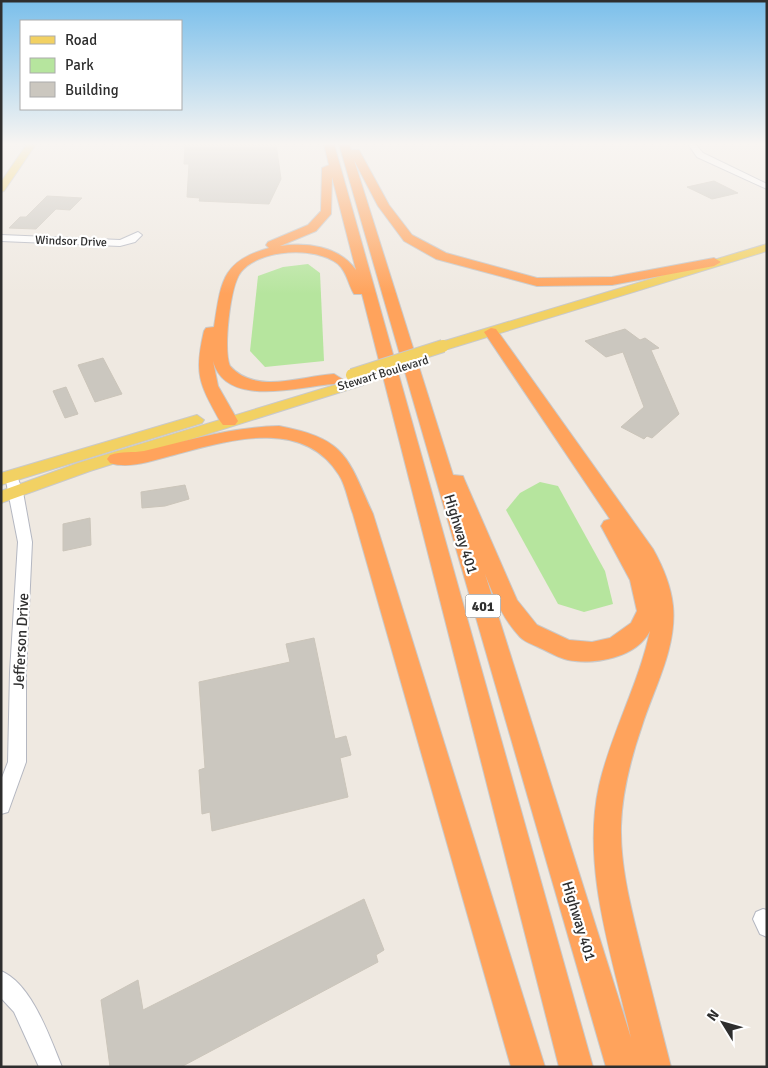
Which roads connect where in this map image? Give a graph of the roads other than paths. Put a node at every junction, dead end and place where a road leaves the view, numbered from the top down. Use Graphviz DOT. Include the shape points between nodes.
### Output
graph roads {
  1 [pos="327,194"];
  2 [pos="342,194"];
  3 [pos="359,194"];
  4 [pos="378,194"];
  5 [pos="138,235"];
  6 [pos="1,238"];
  7 [pos="767,247"];
  8 [pos="767,254"];
  9 [pos="714,262"];
  10 [pos="488,337"];
  11 [pos="391,376"];
  12 [pos="355,378"];
  13 [pos="334,379"];
  14 [pos="227,417"];
  15 [pos="437,456"];
  16 [pos="116,459"];
  17 [pos="6,477"];
  18 [pos="9,494"];
  19 [pos="1,805"];
  20 [pos="1,982"];
  21 [pos="51,1067"];
  22 [pos="528,1067"];
  23 [pos="576,1067"];
  24 [pos="624,1067"];
  25 [pos="654,1067"];
  1 -- 14 [label="highway" via="326,212 312,228 245,256 224,273 205,362 217,403"];
  2 -- 11 [label="highway, Highway 401 / 401"];
  3 -- 15 [label="highway, Highway 401 / 401"];
  4 -- 9 [label="highway" via="408,238 441,256 537,282 612,281"];
  5 -- 6 [label="street, Windsor Drive" via="120,243"];
  7 -- 9 [label="main road, Stewart Boulevard"];
  8 -- 10 [label="main road, Stewart Boulevard"];
  9 -- 10 [label="main road, Stewart Boulevard"];
  10 -- 12 [label="main road, Stewart Boulevard"];
  10 -- 15 [label="highway" via="634,565 648,610 640,630 616,647 582,652 567,650 529,632 508,605 453,473"];
  10 -- 25 [label="highway" via="646,555 657,576 662,600 661,640 621,751 608,808 609,851 616,904"];
  11 -- 13 [label="highway" via="377,351 354,277 341,261 310,250 284,249 263,254 236,268 230,282 220,351 221,363 227,372 243,383 257,386"];
  11 -- 23 [label="highway, Highway 401 / 401"];
  12 -- 13 [label="main road, Stewart Boulevard"];
  12 -- 14 [label="main road, Stewart Boulevard"];
  13 -- 14 [label="main road, Stewart Boulevard"];
  14 -- 16 [label="main road, Stewart Boulevard"];
  14 -- 17 [label="main road, Stewart Boulevard"];
  15 -- 24 [label="highway, Highway 401 / 401"];
  16 -- 18 [label="main road, Stewart Boulevard"];
  16 -- 22 [label="highway" via="142,458 244,432 272,432 292,434 316,444 346,472 371,542"];
  17 -- 18 [label="street, Jefferson Drive"];
  18 -- 19 [label="street, Jefferson Drive" via="25,542 17,762"];
  20 -- 21 [label="street" via="22,1004"];
}
